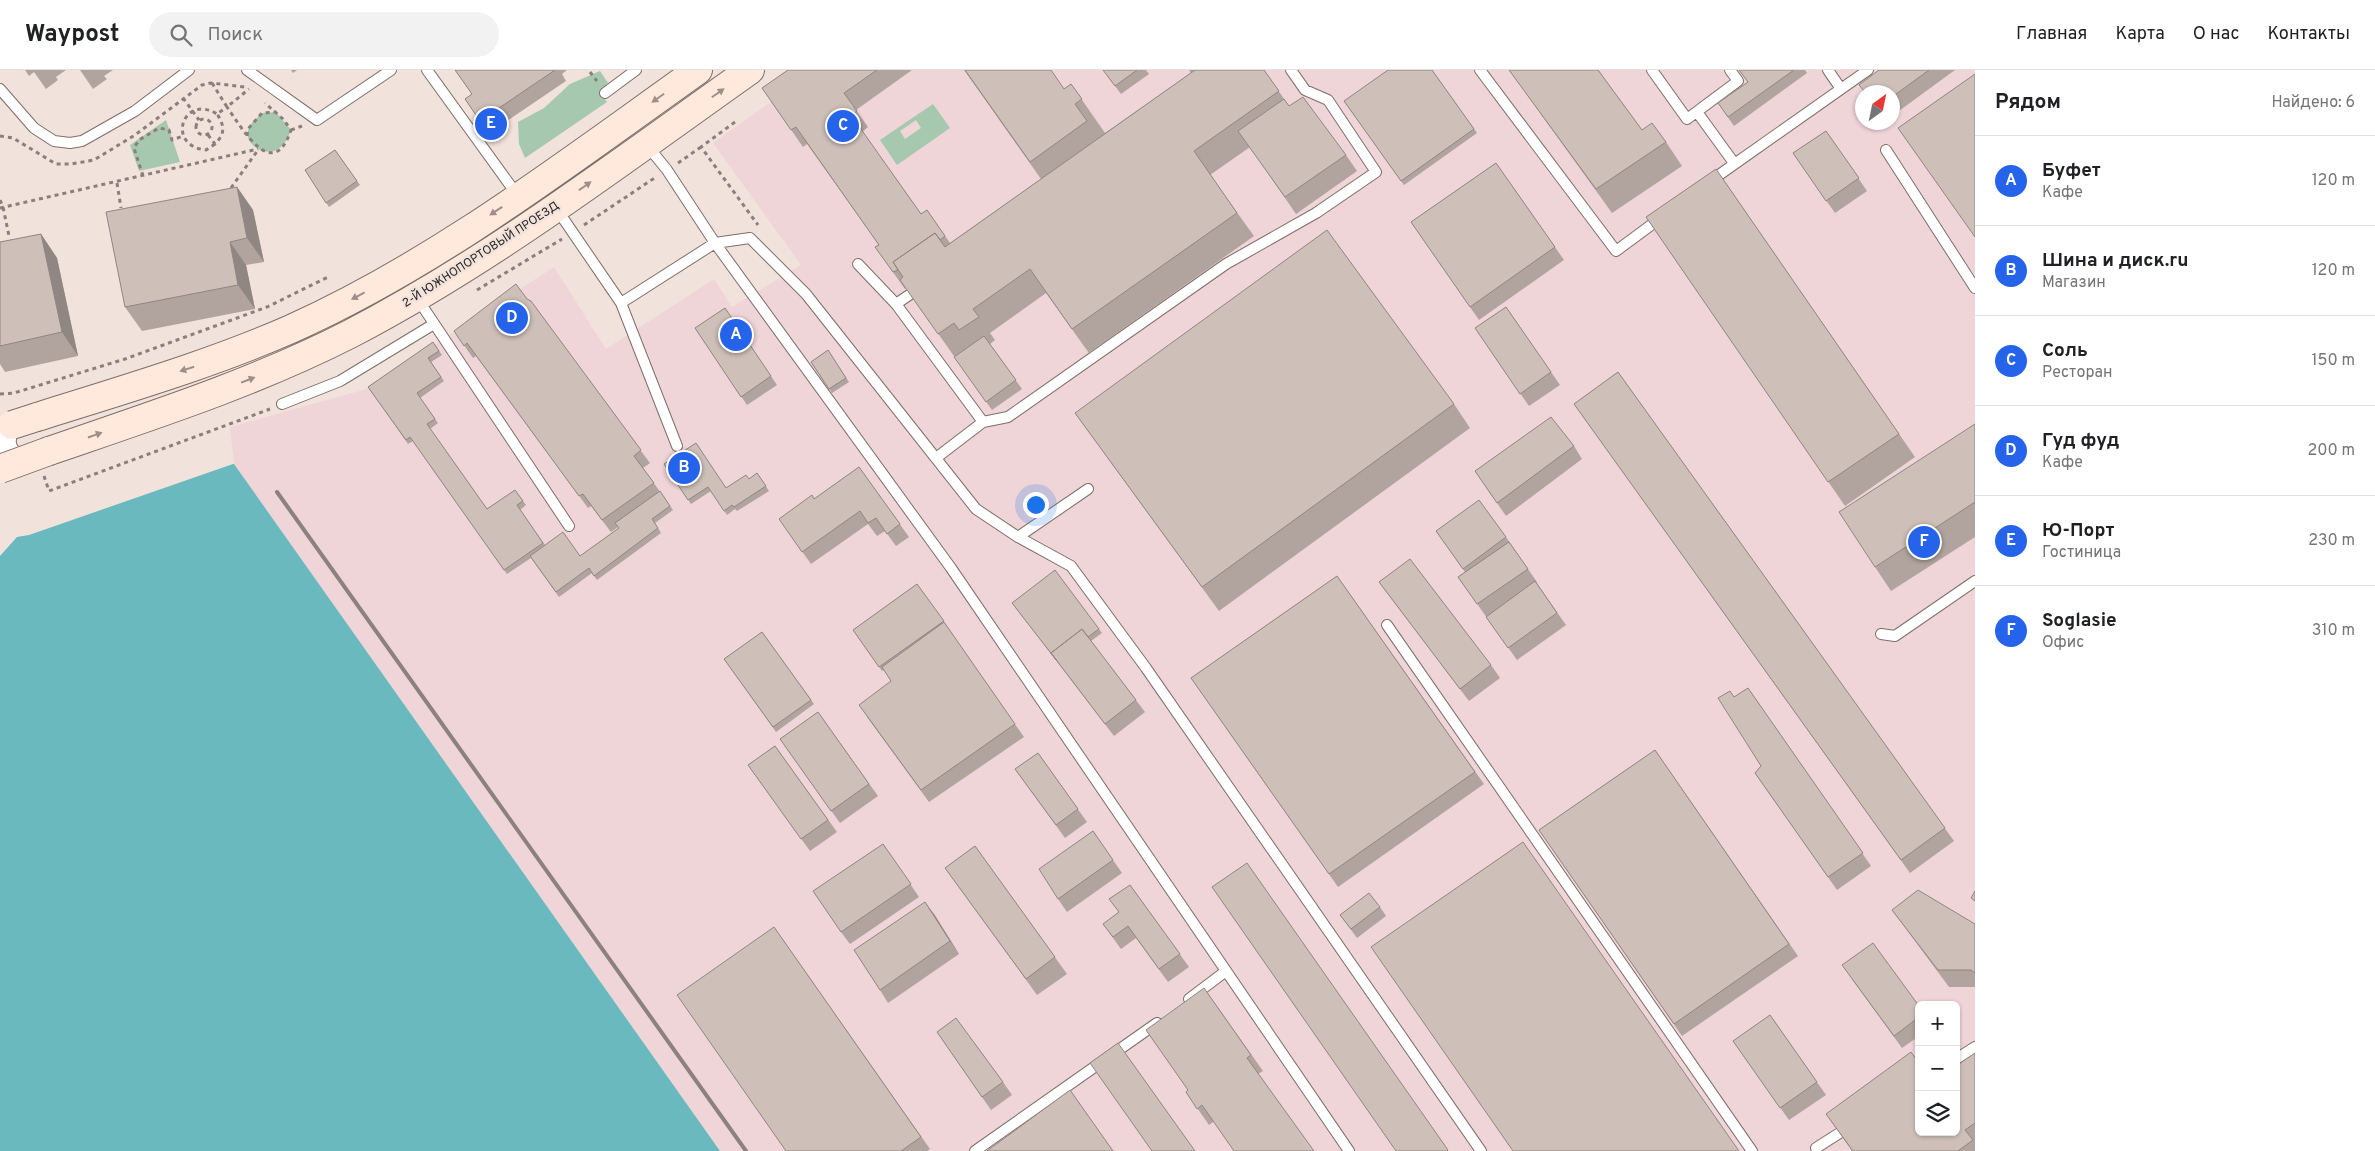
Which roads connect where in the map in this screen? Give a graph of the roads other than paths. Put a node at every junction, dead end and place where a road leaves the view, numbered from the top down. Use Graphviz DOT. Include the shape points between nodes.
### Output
graph roads {
  1 [pos="189,70"];
  2 [pos="248,70"];
  3 [pos="391,70"];
  4 [pos="427,70"];
  5 [pos="636,70"];
  6 [pos="698,70"];
  7 [pos="750,70"];
  8 [pos="1291,70"];
  9 [pos="1480,70"];
  10 [pos="1652,70"];
  11 [pos="1730,70"];
  12 [pos="1828,70"];
  13 [pos="1868,70"];
  14 [pos="0,89"];
  15 [pos="1841,89"];
  16 [pos="605,93"];
  17 [pos="1697,112"];
  18 [pos="646,144"];
  19 [pos="1886,150"];
  20 [pos="1734,163"];
  21 [pos="1697,191"];
  22 [pos="518,197"];
  23 [pos="556,207"];
  24 [pos="1667,213"];
  25 [pos="715,243"];
  26 [pos="858,264"];
  27 [pos="1975,288"];
  28 [pos="912,293"];
  29 [pos="416,297"];
  30 [pos="621,303"];
  31 [pos="896,304"];
  32 [pos="434,324"];
  33 [pos="282,404"];
  34 [pos="983,422"];
  35 [pos="6,427"];
  36 [pos="677,446"];
  37 [pos="38,455"];
  38 [pos="936,458"];
  39 [pos="0,469"];
  40 [pos="1088,489"];
  41 [pos="569,526"];
  42 [pos="1018,537"];
  43 [pos="1975,581"];
  44 [pos="1387,625"];
  45 [pos="1880,634"];
  46 [pos="1226,971"];
  47 [pos="1180,1006"];
  48 [pos="1164,1017"];
  49 [pos="1975,1047"];
  50 [pos="1960,1056"];
  51 [pos="1856,1123"];
  52 [pos="1816,1148"];
  53 [pos="975,1151"];
  54 [pos="1349,1151"];
  55 [pos="1481,1151"];
  56 [pos="1752,1151"];
  1 -- 14 [label="lane" via="135,111 82,141 70,143 54,141 34,128"];
  2 -- 3 [label="lane" via="317,120"];
  4 -- 22 [label="lane"];
  5 -- 16 [label="lane"];
  6 -- 22 [label="main road, one-way"];
  18 -- 7 [label="main road, 2-Й ЮЖНОПОРТОВЫЙ ПРОЕЗД, one-way"];
  8 -- 34 [label="lane" via="1305,90 1328,100 1376,172 1316,213 1226,264 1008,417"];
  9 -- 24 [label="lane" via="1616,251"];
  10 -- 17 [label="lane" via="1687,119"];
  11 -- 17 [label="lane" via="1738,81"];
  12 -- 15 [label="lane"];
  13 -- 15 [label="lane"];
  15 -- 20 [label="lane"];
  17 -- 20 [label="lane"];
  23 -- 18 [label="main road, 2-Й ЮЖНОПОРТОВЫЙ ПРОЕЗД, one-way"];
  18 -- 25 [label="lane"];
  19 -- 27 [label="lane"];
  20 -- 21 [label="lane"];
  22 -- 35 [label="main road, one-way, bridge" via="376,286 292,328 249,347"];
  23 -- 29 [label="main road, 2-Й ЮЖНОПОРТОВЫЙ ПРОЕЗД"];
  23 -- 30 [label="lane"];
  25 -- 30 [label="lane"];
  25 -- 38 [label="lane" via="750,238 806,294"];
  25 -- 46 [label="lane" via="951,568"];
  26 -- 31 [label="lane"];
  28 -- 31 [label="lane"];
  29 -- 32 [label="lane"];
  37 -- 29 [label="main road, 2-Й ЮЖНОПОРТОВЫЙ ПРОЕЗД, one-way" via="262,375 347,335"];
  30 -- 36 [label="lane"];
  31 -- 34 [label="lane"];
  32 -- 33 [label="lane" via="340,381"];
  32 -- 41 [label="lane"];
  34 -- 38 [label="lane"];
  35 -- 37 [label="street, bridge" via="4,440 11,455 18,459"];
  37 -- 39 [label="main road, 2-Й ЮЖНОПОРТОВЫЙ ПРОЕЗД, bridge"];
  38 -- 42 [label="lane" via="976,509"];
  40 -- 42 [label="lane"];
  42 -- 55 [label="lane" via="1071,566 1146,668"];
  43 -- 45 [label="lane" via="1894,636"];
  44 -- 56 [label="lane"];
  46 -- 47 [label="lane"];
  46 -- 54 [label="lane"];
  48 -- 53 [label="lane"];
  49 -- 50 [label="lane"];
  51 -- 52 [label="lane"];
}
